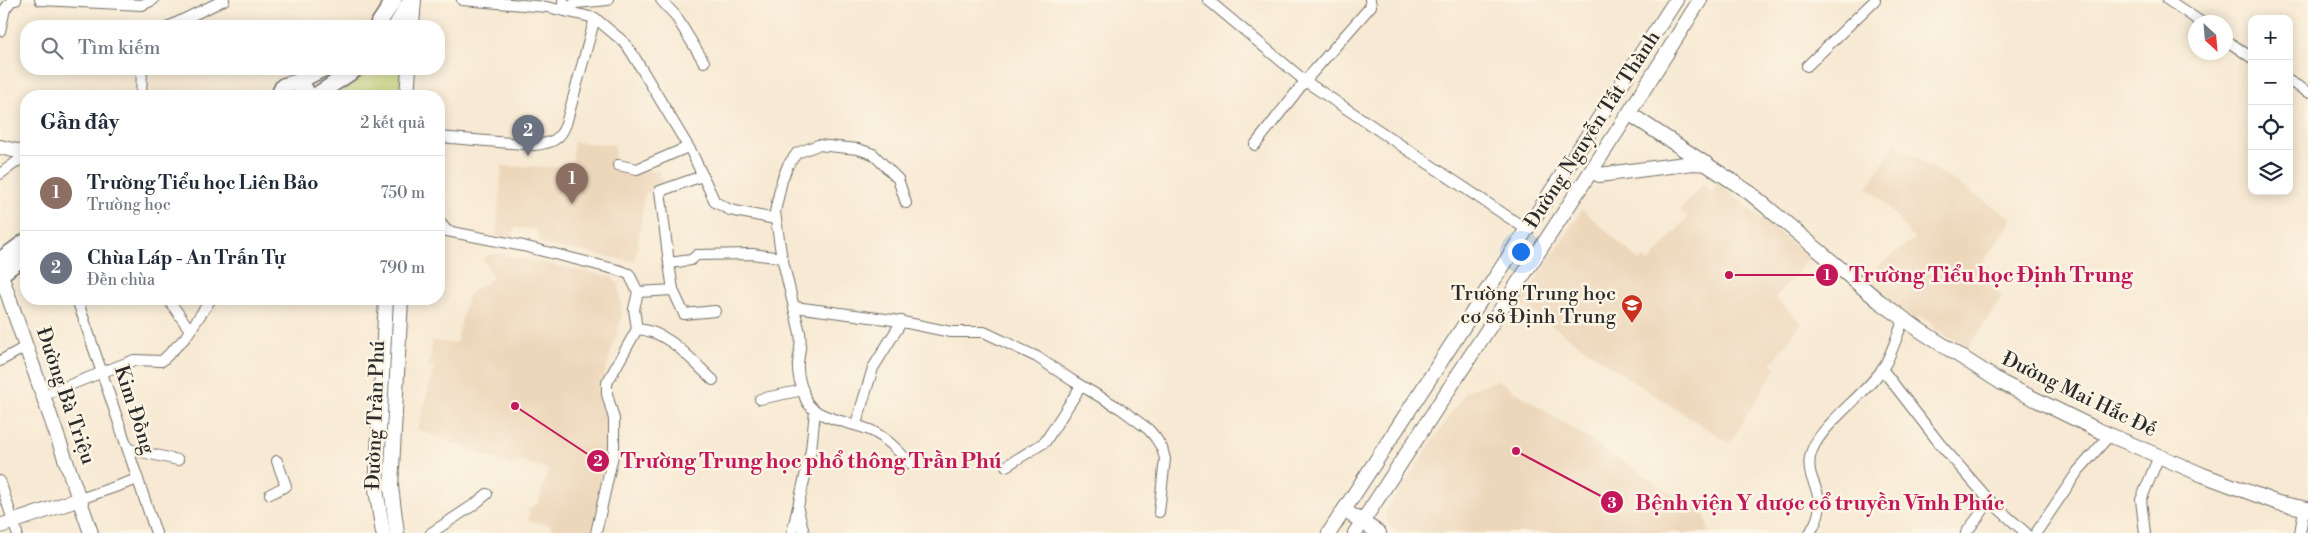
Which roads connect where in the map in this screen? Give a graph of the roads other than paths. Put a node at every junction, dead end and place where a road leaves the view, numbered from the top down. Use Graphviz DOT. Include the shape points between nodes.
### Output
graph roads {
  1 [pos="16,0"];
  2 [pos="40,0"];
  3 [pos="153,0"];
  4 [pos="224,0"];
  5 [pos="394,0"];
  6 [pos="413,0"];
  7 [pos="462,0"];
  8 [pos="608,0"];
  9 [pos="661,0"];
  10 [pos="1208,0"];
  11 [pos="1370,0"];
  12 [pos="1666,0"];
  13 [pos="1676,0"];
  14 [pos="1700,0"];
  15 [pos="1709,0"];
  16 [pos="1875,0"];
  17 [pos="2168,0"];
  18 [pos="563,5"];
  19 [pos="2190,15"];
  20 [pos="595,18"];
  21 [pos="182,20"];
  22 [pos="381,20"];
  23 [pos="400,20"];
  24 [pos="412,20"];
  25 [pos="0,31"];
  26 [pos="2233,45"];
  27 [pos="2248,55"];
  28 [pos="704,62"];
  29 [pos="1807,66"];
  30 [pos="142,75"];
  31 [pos="311,75"];
  32 [pos="347,75"];
  33 [pos="409,75"];
  34 [pos="1305,81"];
  35 [pos="295,83"];
  36 [pos="2293,83"];
  37 [pos="141,90"];
  38 [pos="281,90"];
  39 [pos="306,90"];
  40 [pos="325,90"];
  41 [pos="407,90"];
  42 [pos="2308,92"];
  43 [pos="1636,118"];
  44 [pos="445,138"];
  45 [pos="1255,145"];
  46 [pos="0,147"];
  47 [pos="688,147"];
  48 [pos="20,152"];
  49 [pos="20,159"];
  50 [pos="1707,164"];
  51 [pos="618,165"];
  52 [pos="0,174"];
  53 [pos="1599,175"];
  54 [pos="702,176"];
  55 [pos="906,203"];
  56 [pos="1541,207"];
  57 [pos="1560,218"];
  58 [pos="776,219"];
  59 [pos="445,229"];
  60 [pos="1526,229"];
  61 [pos="20,248"];
  62 [pos="20,258"];
  63 [pos="782,258"];
  64 [pos="669,263"];
  65 [pos="0,270"];
  66 [pos="673,290"];
  67 [pos="638,292"];
  68 [pos="79,305"];
  69 [pos="172,305"];
  70 [pos="207,305"];
  71 [pos="386,305"];
  72 [pos="402,305"];
  73 [pos="795,307"];
  74 [pos="716,311"];
  75 [pos="1904,319"];
  76 [pos="902,321"];
  77 [pos="190,330"];
  78 [pos="637,330"];
  79 [pos="27,346"];
  80 [pos="0,361"];
  81 [pos="1882,369"];
  82 [pos="103,372"];
  83 [pos="714,380"];
  84 [pos="1081,386"];
  85 [pos="803,390"];
  86 [pos="44,395"];
  87 [pos="760,400"];
  88 [pos="815,412"];
  89 [pos="1404,415"];
  90 [pos="856,424"];
  91 [pos="1423,428"];
  92 [pos="2110,435"];
  93 [pos="128,449"];
  94 [pos="2159,456"];
  95 [pos="178,460"];
  96 [pos="277,461"];
  97 [pos="911,464"];
  98 [pos="1006,466"];
  99 [pos="138,479"];
  100 [pos="0,481"];
  101 [pos="270,494"];
  102 [pos="487,494"];
  103 [pos="80,499"];
  104 [pos="1990,501"];
  105 [pos="2306,509"];
  106 [pos="797,510"];
  107 [pos="1344,510"];
  108 [pos="1159,512"];
  109 [pos="10,527"];
  110 [pos="1359,527"];
  111 [pos="91,533"];
  112 [pos="156,533"];
  113 [pos="383,533"];
  114 [pos="398,533"];
  115 [pos="431,533"];
  116 [pos="596,533"];
  117 [pos="792,533"];
  118 [pos="804,533"];
  119 [pos="1329,533"];
  120 [pos="1380,533"];
  121 [pos="1810,533"];
  122 [pos="1966,533"];
  123 [pos="2026,533"];
  124 [pos="2036,533"];
  125 [pos="2145,533"];
  126 [pos="2300,533"];
  1 -- 25 [label="street" via="12,0 5,9"];
  2 -- 3 [label="street" via="142,5"];
  4 -- 21 [label="street"];
  5 -- 22 [label="main road"];
  6 -- 23 [label="main road"];
  6 -- 24 [label="main road"];
  7 -- 18 [label="street" via="547,7"];
  8 -- 18 [label="street"];
  9 -- 28 [label="street"];
  10 -- 34 [label="street"];
  11 -- 34 [label="street" via="1371,6"];
  12 -- 56 [label="main road" via="1565,155"];
  13 -- 56 [label="main road, Đường Nguyễn Tất Thành"];
  14 -- 57 [label="main road, Đường Nguyễn Tất Thành"];
  15 -- 43 [label="main road"];
  16 -- 29 [label="street"];
  17 -- 19 [label="street"];
  18 -- 20 [label="street"];
  20 -- 44 [label="street" via="566,124 557,139 535,145"];
  20 -- 47 [label="street" via="625,43"];
  26 -- 27 [label="street"];
  30 -- 37 [label="street"];
  31 -- 35 [label="main road"];
  32 -- 40 [label="main road"];
  33 -- 41 [label="main road"];
  34 -- 45 [label="street"];
  34 -- 60 [label="street"];
  35 -- 38 [label="main road" via="285,85"];
  35 -- 39 [label="main road"];
  36 -- 42 [label="street"];
  43 -- 50 [label="main road, Đường Mai Hắc Đế"];
  43 -- 53 [label="main road"];
  46 -- 48 [label="main road"];
  47 -- 51 [label="street" via="637,169"];
  47 -- 54 [label="street"];
  49 -- 52 [label="street"];
  50 -- 53 [label="main road"];
  50 -- 75 [label="main road, Đường Mai Hắc Đế" via="1750,193"];
  53 -- 57 [label="main road"];
  54 -- 58 [label="street" via="715,202 730,210"];
  54 -- 64 [label="street" via="660,192"];
  55 -- 58 [label="street" via="898,179 873,154 858,149 818,145 797,152 788,165 777,200"];
  56 -- 60 [label="main road, Đường Nguyễn Tất Thành"];
  57 -- 91 [label="main road, Đường Nguyễn Tất Thành"];
  58 -- 63 [label="street"];
  59 -- 67 [label="street" via="618,270 629,274"];
  60 -- 89 [label="main road, Đường Nguyễn Tất Thành"];
  61 -- 65 [label="main road"];
  62 -- 65 [label="main road"];
  63 -- 64 [label="street" via="752,254 697,255 691,260"];
  63 -- 73 [label="street"];
  64 -- 66 [label="street"];
  65 -- 79 [label="main road, Đường Bà Triệu"];
  66 -- 67 [label="street"];
  66 -- 74 [label="street" via="684,314"];
  67 -- 78 [label="street" via="634,309"];
  68 -- 82 [label="street, Kim Đồng"];
  69 -- 77 [label="street"];
  70 -- 77 [label="street"];
  71 -- 113 [label="main road, Đường Trần Phú" via="376,488"];
  72 -- 114 [label="main road, Đường Trần Phú" via="391,487"];
  73 -- 76 [label="street"];
  73 -- 85 [label="street" via="802,346 798,364"];
  75 -- 81 [label="street"];
  75 -- 92 [label="main road, Đường Mai Hắc Đế" via="2002,383"];
  76 -- 84 [label="street" via="951,332 984,332 1037,357"];
  76 -- 90 [label="street" via="873,368"];
  77 -- 82 [label="street" via="162,361 134,360"];
  78 -- 83 [label="street" via="650,330 668,339"];
  78 -- 116 [label="street" via="607,383 614,419 614,451"];
  79 -- 80 [label="street"];
  79 -- 86 [label="main road, Đường Bà Triệu"];
  81 -- 104 [label="street" via="1940,444"];
  81 -- 121 [label="street" via="1818,439 1810,456 1820,496 1818,520"];
  82 -- 86 [label="street"];
  82 -- 93 [label="street, Kim Đồng"];
  84 -- 98 [label="street" via="1045,442"];
  84 -- 108 [label="street" via="1148,429 1162,448 1165,472"];
  85 -- 87 [label="street"];
  85 -- 88 [label="street" via="807,403"];
  86 -- 103 [label="main road, Đường Bà Triệu"];
  88 -- 90 [label="street"];
  88 -- 106 [label="street" via="811,450"];
  89 -- 91 [label="main road"];
  89 -- 107 [label="main road, Đường Nguyễn Tất Thành"];
  90 -- 97 [label="street" via="891,443"];
  91 -- 110 [label="main road, Đường Nguyễn Tất Thành"];
  92 -- 94 [label="main road, Đường Mai Hắc Đế"];
  92 -- 124 [label="street" via="2078,471"];
  93 -- 95 [label="street"];
  93 -- 99 [label="street, Kim Đồng"];
  94 -- 105 [label="main road, Đường Mai Hắc Đế" via="2278,503"];
  94 -- 125 [label="street" via="2141,500"];
  96 -- 101 [label="street" via="286,486"];
  99 -- 103 [label="street"];
  99 -- 112 [label="street, Kim Đồng"];
  100 -- 109 [label="street"];
  102 -- 115 [label="street"];
  103 -- 109 [label="main road"];
  103 -- 111 [label="main road, Đường Bà Triệu"];
  104 -- 122 [label="street"];
  104 -- 123 [label="street"];
  105 -- 126 [label="street"];
  106 -- 117 [label="street"];
  106 -- 118 [label="street"];
  107 -- 110 [label="main road"];
  107 -- 119 [label="main road, Đường Nguyễn Tất Thành"];
  110 -- 120 [label="main road"];
}
